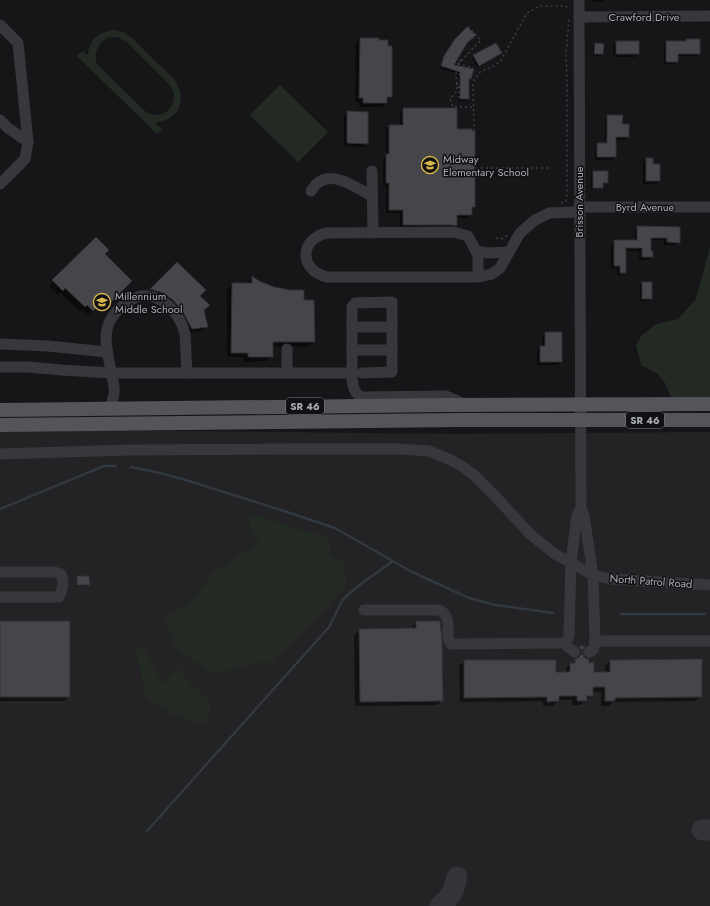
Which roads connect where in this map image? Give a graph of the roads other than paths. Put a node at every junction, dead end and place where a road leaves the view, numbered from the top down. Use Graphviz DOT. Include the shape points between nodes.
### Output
graph roads {
  1 [pos="576,11"];
  2 [pos="710,16"];
  3 [pos="1,30"];
  4 [pos="0,120"];
  5 [pos="28,142"];
  6 [pos="372,171"];
  7 [pos="0,184"];
  8 [pos="311,191"];
  9 [pos="372,196"];
  10 [pos="710,207"];
  11 [pos="579,210"];
  12 [pos="373,233"];
  13 [pos="476,251"];
  14 [pos="509,252"];
  15 [pos="478,277"];
  16 [pos="352,327"];
  17 [pos="392,327"];
  18 [pos="0,344"];
  19 [pos="287,348"];
  20 [pos="352,350"];
  21 [pos="392,350"];
  22 [pos="107,352"];
  23 [pos="0,367"];
  24 [pos="287,372"];
  25 [pos="111,373"];
  26 [pos="187,373"];
  27 [pos="357,373"];
  28 [pos="466,404"];
  29 [pos="580,404"];
  30 [pos="710,404"];
  31 [pos="110,409"];
  32 [pos="0,410"];
  33 [pos="580,420"];
  34 [pos="710,420"];
  35 [pos="0,426"];
  36 [pos="0,454"];
  37 [pos="581,509"];
  38 [pos="574,540"];
  39 [pos="588,540"];
  40 [pos="571,562"];
  41 [pos="0,572"];
  42 [pos="593,575"];
  43 [pos="710,585"];
  44 [pos="0,597"];
  45 [pos="364,610"];
  46 [pos="595,641"];
  47 [pos="710,641"];
  48 [pos="565,642"];
  49 [pos="575,652"];
  50 [pos="589,652"];
  1 -- 2 [label="street, Crawford Drive"];
  1 -- 11 [label="street, Brisson Avenue"];
  3 -- 5 [label="street" via="18,43"];
  4 -- 5 [label="street"];
  5 -- 7 [label="street" via="25,159"];
  6 -- 9 [label="street"];
  8 -- 9 [label="street" via="318,182 333,178"];
  9 -- 12 [label="street"];
  10 -- 11 [label="street, Byrd Avenue"];
  11 -- 14 [label="street, Byrd Avenue" via="549,213 536,220 520,233"];
  11 -- 29 [label="street, Brisson Avenue"];
  12 -- 13 [label="street" via="452,232 468,236"];
  12 -- 15 [label="street, Byrd Avenue" via="319,235 308,247 307,262 315,272 327,277"];
  13 -- 14 [label="street"];
  13 -- 15 [label="street"];
  14 -- 15 [label="street, Byrd Avenue" via="500,268 492,274"];
  16 -- 17 [label="street"];
  16 -- 17 [label="street" via="352,307 355,303 384,302 392,302"];
  16 -- 20 [label="street"];
  17 -- 21 [label="street"];
  18 -- 22 [label="street"];
  19 -- 24 [label="street"];
  20 -- 21 [label="street"];
  20 -- 27 [label="street"];
  21 -- 27 [label="street" via="392,372"];
  22 -- 25 [label="street"];
  22 -- 26 [label="street" via="106,331 117,309 132,299 152,296 169,306 182,324"];
  23 -- 25 [label="street"];
  24 -- 26 [label="street"];
  24 -- 27 [label="street"];
  25 -- 26 [label="street"];
  25 -- 31 [label="street" via="114,394"];
  27 -- 28 [label="street" via="352,384 357,395 361,397 446,396"];
  28 -- 29 [label="main road, SR 46"];
  28 -- 31 [label="main road, SR 46"];
  29 -- 30 [label="main road, SR 46"];
  29 -- 33 [label="street"];
  31 -- 32 [label="main road, SR 46"];
  33 -- 34 [label="main road, SR 46"];
  33 -- 35 [label="main road, SR 46"];
  33 -- 37 [label="street"];
  36 -- 40 [label="street, North Patrol Road" via="128,450 429,451 451,460 475,476 531,535 555,554"];
  37 -- 38 [label="street" via="577,515"];
  37 -- 39 [label="street"];
  38 -- 39 [label="street"];
  38 -- 40 [label="street"];
  39 -- 42 [label="street"];
  40 -- 42 [label="street, North Patrol Road"];
  40 -- 48 [label="street" via="569,634"];
  41 -- 44 [label="street" via="54,572 61,574 63,578 59,597"];
  42 -- 43 [label="street, North Patrol Road" via="611,579"];
  42 -- 46 [label="street"];
  45 -- 48 [label="street" via="440,610 447,616 448,638 451,644"];
  46 -- 47 [label="street"];
  46 -- 50 [label="street" via="594,649"];
  48 -- 49 [label="street"];
}
